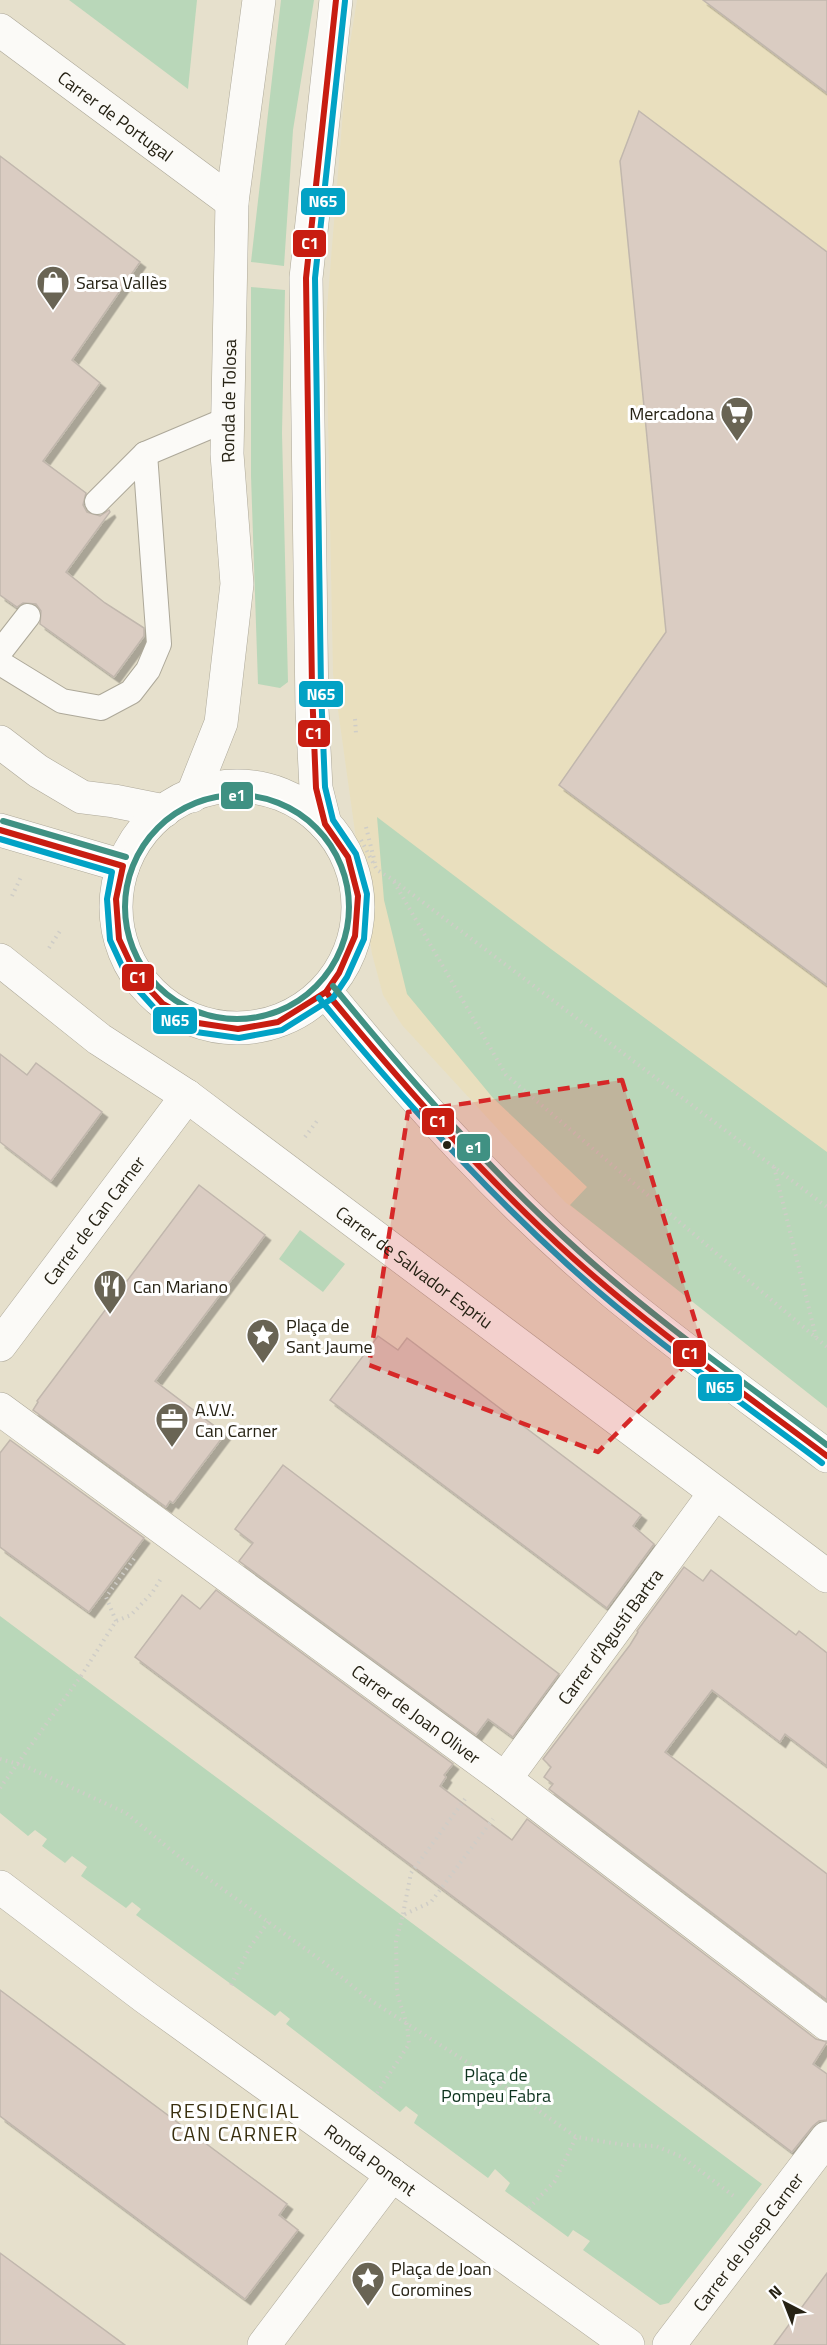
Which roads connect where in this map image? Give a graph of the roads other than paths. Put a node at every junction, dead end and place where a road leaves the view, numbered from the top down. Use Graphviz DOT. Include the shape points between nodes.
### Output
graph roads {
  1 [pos="259,0"];
  2 [pos="336,0"];
  3 [pos="0,30"];
  4 [pos="232,202"];
  5 [pos="228,418"];
  6 [pos="145,454"];
  7 [pos="97,502"];
  8 [pos="28,616"];
  9 [pos="0,652"];
  10 [pos="0,663"];
  11 [pos="0,742"];
  12 [pos="192,796"];
  13 [pos="164,812"];
  14 [pos="325,824"];
  15 [pos="0,830"];
  16 [pos="123,866"];
  17 [pos="0,960"];
  18 [pos="326,992"];
  19 [pos="187,1096"];
  20 [pos="0,1345"];
  21 [pos="0,1409"];
  22 [pos="827,1456"];
  23 [pos="715,1493"];
  24 [pos="827,1576"];
  25 [pos="505,1779"];
  26 [pos="0,1887"];
  27 [pos="827,2024"];
  28 [pos="827,2138"];
  29 [pos="392,2175"];
  30 [pos="264,2345"];
  31 [pos="628,2345"];
  32 [pos="669,2345"];
  1 -- 4 [label="street, Ronda de Tolosa"];
  2 -- 14 [label="street" via="306,278 312,709 316,788"];
  3 -- 4 [label="street, Carrer de Portugal"];
  4 -- 5 [label="street, Ronda de Tolosa"];
  5 -- 6 [label="lane"];
  5 -- 12 [label="street, Ronda de Tolosa" via="237,584 221,723"];
  6 -- 7 [label="lane"];
  6 -- 10 [label="lane" via="159,644 148,670 131,692 101,708 62,701"];
  8 -- 9 [label="lane"];
  11 -- 13 [label="street" via="82,797"];
  12 -- 13 [label="street"];
  12 -- 14 [label="street" via="215,787 256,787 294,800"];
  13 -- 16 [label="street" via="147,826"];
  14 -- 18 [label="street" via="348,857 358,896 355,936"];
  15 -- 16 [label="street"];
  16 -- 18 [label="street" via="116,899 119,939 136,975 163,1004 198,1023 238,1029 278,1022"];
  17 -- 19 [label="street, Carrer de Salvador Espriu" via="99,1039"];
  18 -- 22 [label="street" via="402,1085 537,1224 614,1293"];
  19 -- 20 [label="street, Carrer de Can Carner"];
  19 -- 23 [label="street, Carrer de Salvador Espriu"];
  21 -- 25 [label="street, Carrer de Joan Oliver"];
  23 -- 24 [label="street, Carrer de Salvador Espriu"];
  23 -- 25 [label="street, Carrer d'Agustí Bartra"];
  25 -- 27 [label="street, Carrer de Joan Oliver"];
  26 -- 29 [label="street, Ronda Ponent"];
  28 -- 32 [label="street, Carrer de Josep Carner"];
  29 -- 30 [label="street"];
  29 -- 31 [label="street, Ronda Ponent"];
}
